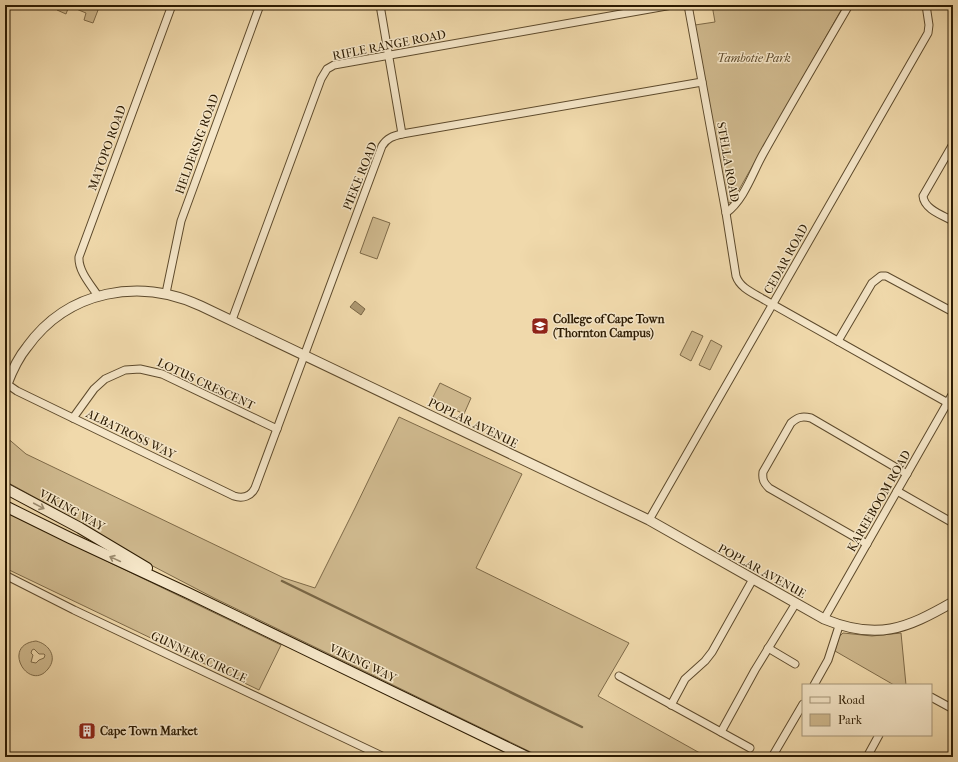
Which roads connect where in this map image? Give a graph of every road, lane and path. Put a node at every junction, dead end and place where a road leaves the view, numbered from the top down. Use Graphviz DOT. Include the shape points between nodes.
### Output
graph roads {
  1 [pos="172,5"];
  2 [pos="260,5"];
  3 [pos="380,5"];
  4 [pos="672,5"];
  5 [pos="688,5"];
  6 [pos="849,5"];
  7 [pos="926,5"];
  8 [pos="389,55"];
  9 [pos="702,82"];
  10 [pos="402,134"];
  11 [pos="953,144"];
  12 [pos="726,214"];
  13 [pos="953,221"];
  14 [pos="166,293"];
  15 [pos="98,296"];
  16 [pos="773,304"];
  17 [pos="953,312"];
  18 [pos="232,320"];
  19 [pos="838,341"];
  20 [pos="304,355"];
  21 [pos="6,385"];
  22 [pos="953,393"];
  23 [pos="948,403"];
  24 [pos="74,418"];
  25 [pos="277,429"];
  26 [pos="907,474"];
  27 [pos="5,488"];
  28 [pos="897,491"];
  29 [pos="247,496"];
  30 [pos="5,506"];
  31 [pos="649,520"];
  32 [pos="953,524"];
  33 [pos="867,544"];
  34 [pos="5,575"];
  35 [pos="753,579"];
  36 [pos="188,593"];
  37 [pos="953,602"];
  38 [pos="796,603"];
  39 [pos="824,619"];
  40 [pos="839,626"];
  41 [pos="768,648"];
  42 [pos="795,664"];
  43 [pos="618,676"];
  44 [pos="815,684"];
  45 [pos="932,698"];
  46 [pos="671,704"];
  47 [pos="802,706"];
  48 [pos="953,709"];
  49 [pos="721,732"];
  50 [pos="878,736"];
  51 [pos="750,748"];
  52 [pos="384,757"];
  53 [pos="527,757"];
  54 [pos="772,757"];
  55 [pos="867,757"];
  1 -- 15 [label="street, MATOPO ROAD" via="79,257 81,270"];
  2 -- 14 [label="street, HELDERSIG ROAD" via="180,221"];
  3 -- 8 [label="street"];
  4 -- 8 [label="street, RIFLE RANGE ROAD"];
  5 -- 9 [label="street, STELLA ROAD"];
  6 -- 12 [label="street" via="744,191"];
  7 -- 16 [label="street, CEDAR ROAD" via="928,33"];
  8 -- 10 [label="street"];
  8 -- 18 [label="street, RIFLE RANGE ROAD" via="334,65 325,72"];
  9 -- 10 [label="street, PIEKE ROAD"];
  9 -- 12 [label="street, STELLA ROAD"];
  10 -- 20 [label="street, PIEKE ROAD" via="389,138 382,146"];
  11 -- 13 [label="street" via="923,196 927,206"];
  12 -- 16 [label="street, STELLA ROAD" via="738,282"];
  14 -- 15 [label="street, POPLAR AVENUE" via="132,290"];
  14 -- 18 [label="street, POPLAR AVENUE" via="192,301"];
  15 -- 21 [label="street, POPLAR AVENUE" via="64,312 35,336 20,357"];
  16 -- 19 [label="street, STELLA ROAD"];
  16 -- 31 [label="street, CEDAR ROAD"];
  17 -- 19 [label="street" via="886,276 881,276 872,283"];
  18 -- 20 [label="street, POPLAR AVENUE"];
  19 -- 23 [label="street, STELLA ROAD"];
  20 -- 25 [label="street, PIEKE ROAD"];
  20 -- 31 [label="street, POPLAR AVENUE"];
  21 -- 24 [label="street, ALBATROSS WAY"];
  22 -- 23 [label="street, KAREEBOOM ROAD"];
  23 -- 26 [label="street, KAREEBOOM ROAD"];
  24 -- 25 [label="street, LOTUS CRESCENT" via="94,389 105,380 125,370 140,369 162,374"];
  24 -- 29 [label="street, ALBATROSS WAY" via="234,496"];
  25 -- 29 [label="street, PIEKE ROAD" via="255,488"];
  26 -- 28 [label="street, KAREEBOOM ROAD"];
  26 -- 33 [label="street" via="811,418 797,418 791,423 763,472 764,484"];
  27 -- 36 [label="main road, VIKING WAY, one-way" via="80,528"];
  28 -- 32 [label="street"];
  28 -- 33 [label="street, KAREEBOOM ROAD"];
  36 -- 30 [label="main road, VIKING WAY, one-way"];
  31 -- 35 [label="street, POPLAR AVENUE"];
  33 -- 39 [label="street, KAREEBOOM ROAD"];
  34 -- 52 [label="street, GUNNERS CIRCLE"];
  35 -- 38 [label="street, POPLAR AVENUE"];
  35 -- 46 [label="street" via="712,652 685,679"];
  36 -- 53 [label="main road, VIKING WAY"];
  37 -- 40 [label="street, POPLAR AVENUE" via="901,627 870,630"];
  38 -- 39 [label="street, POPLAR AVENUE"];
  38 -- 41 [label="street"];
  39 -- 40 [label="street, POPLAR AVENUE"];
  40 -- 44 [label="street" via="828,660"];
  41 -- 42 [label="street"];
  41 -- 49 [label="street"];
  43 -- 46 [label="street"];
  45 -- 48 [label="street"];
  46 -- 49 [label="street"];
  47 -- 54 [label="street"];
  49 -- 51 [label="street"];
  50 -- 55 [label="street"];
}
